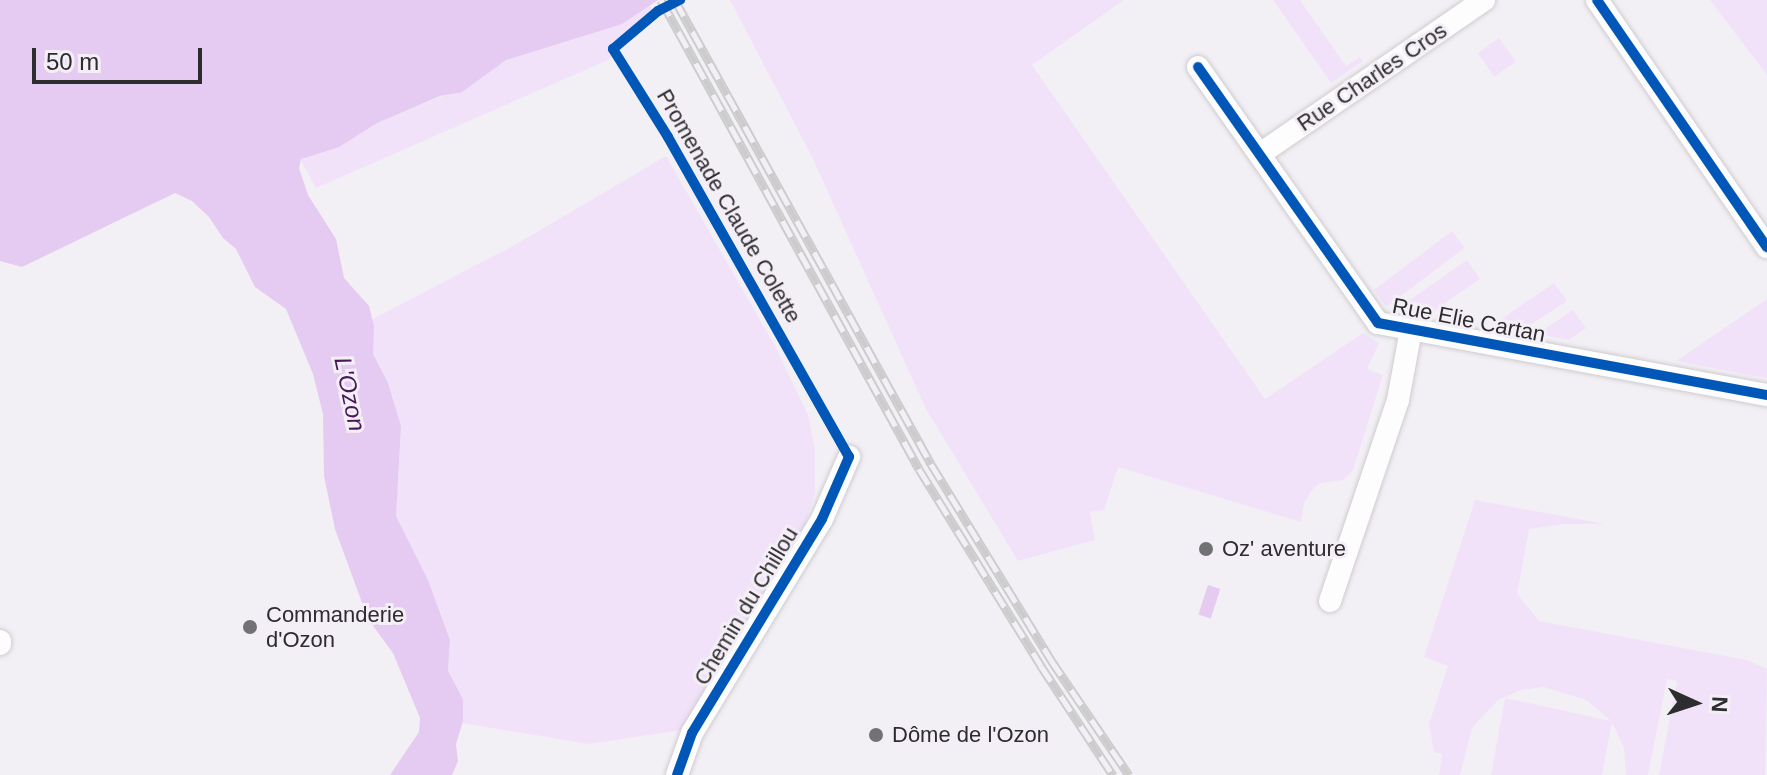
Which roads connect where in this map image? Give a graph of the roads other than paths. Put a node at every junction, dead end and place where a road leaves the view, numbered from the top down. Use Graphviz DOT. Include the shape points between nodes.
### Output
graph roads {
  1 [pos="1484,0"];
  2 [pos="1597,0"];
  3 [pos="1198,67"];
  4 [pos="1260,154"];
  5 [pos="1767,247"];
  6 [pos="1411,330"];
  7 [pos="1767,395"];
  8 [pos="849,457"];
  9 [pos="1330,601"];
  10 [pos="677,775"];
  1 -- 4 [label="street, Rue Charles Cros"];
  2 -- 5 [label="street"];
  3 -- 4 [label="street, Rue Elie Cartan"];
  4 -- 6 [label="street, Rue Elie Cartan" via="1373,319"];
  6 -- 7 [label="street, Rue Elie Cartan"];
  6 -- 9 [label="street" via="1398,400"];
  8 -- 10 [label="street, Chemin du Chillou" via="822,519 692,733"];
}
